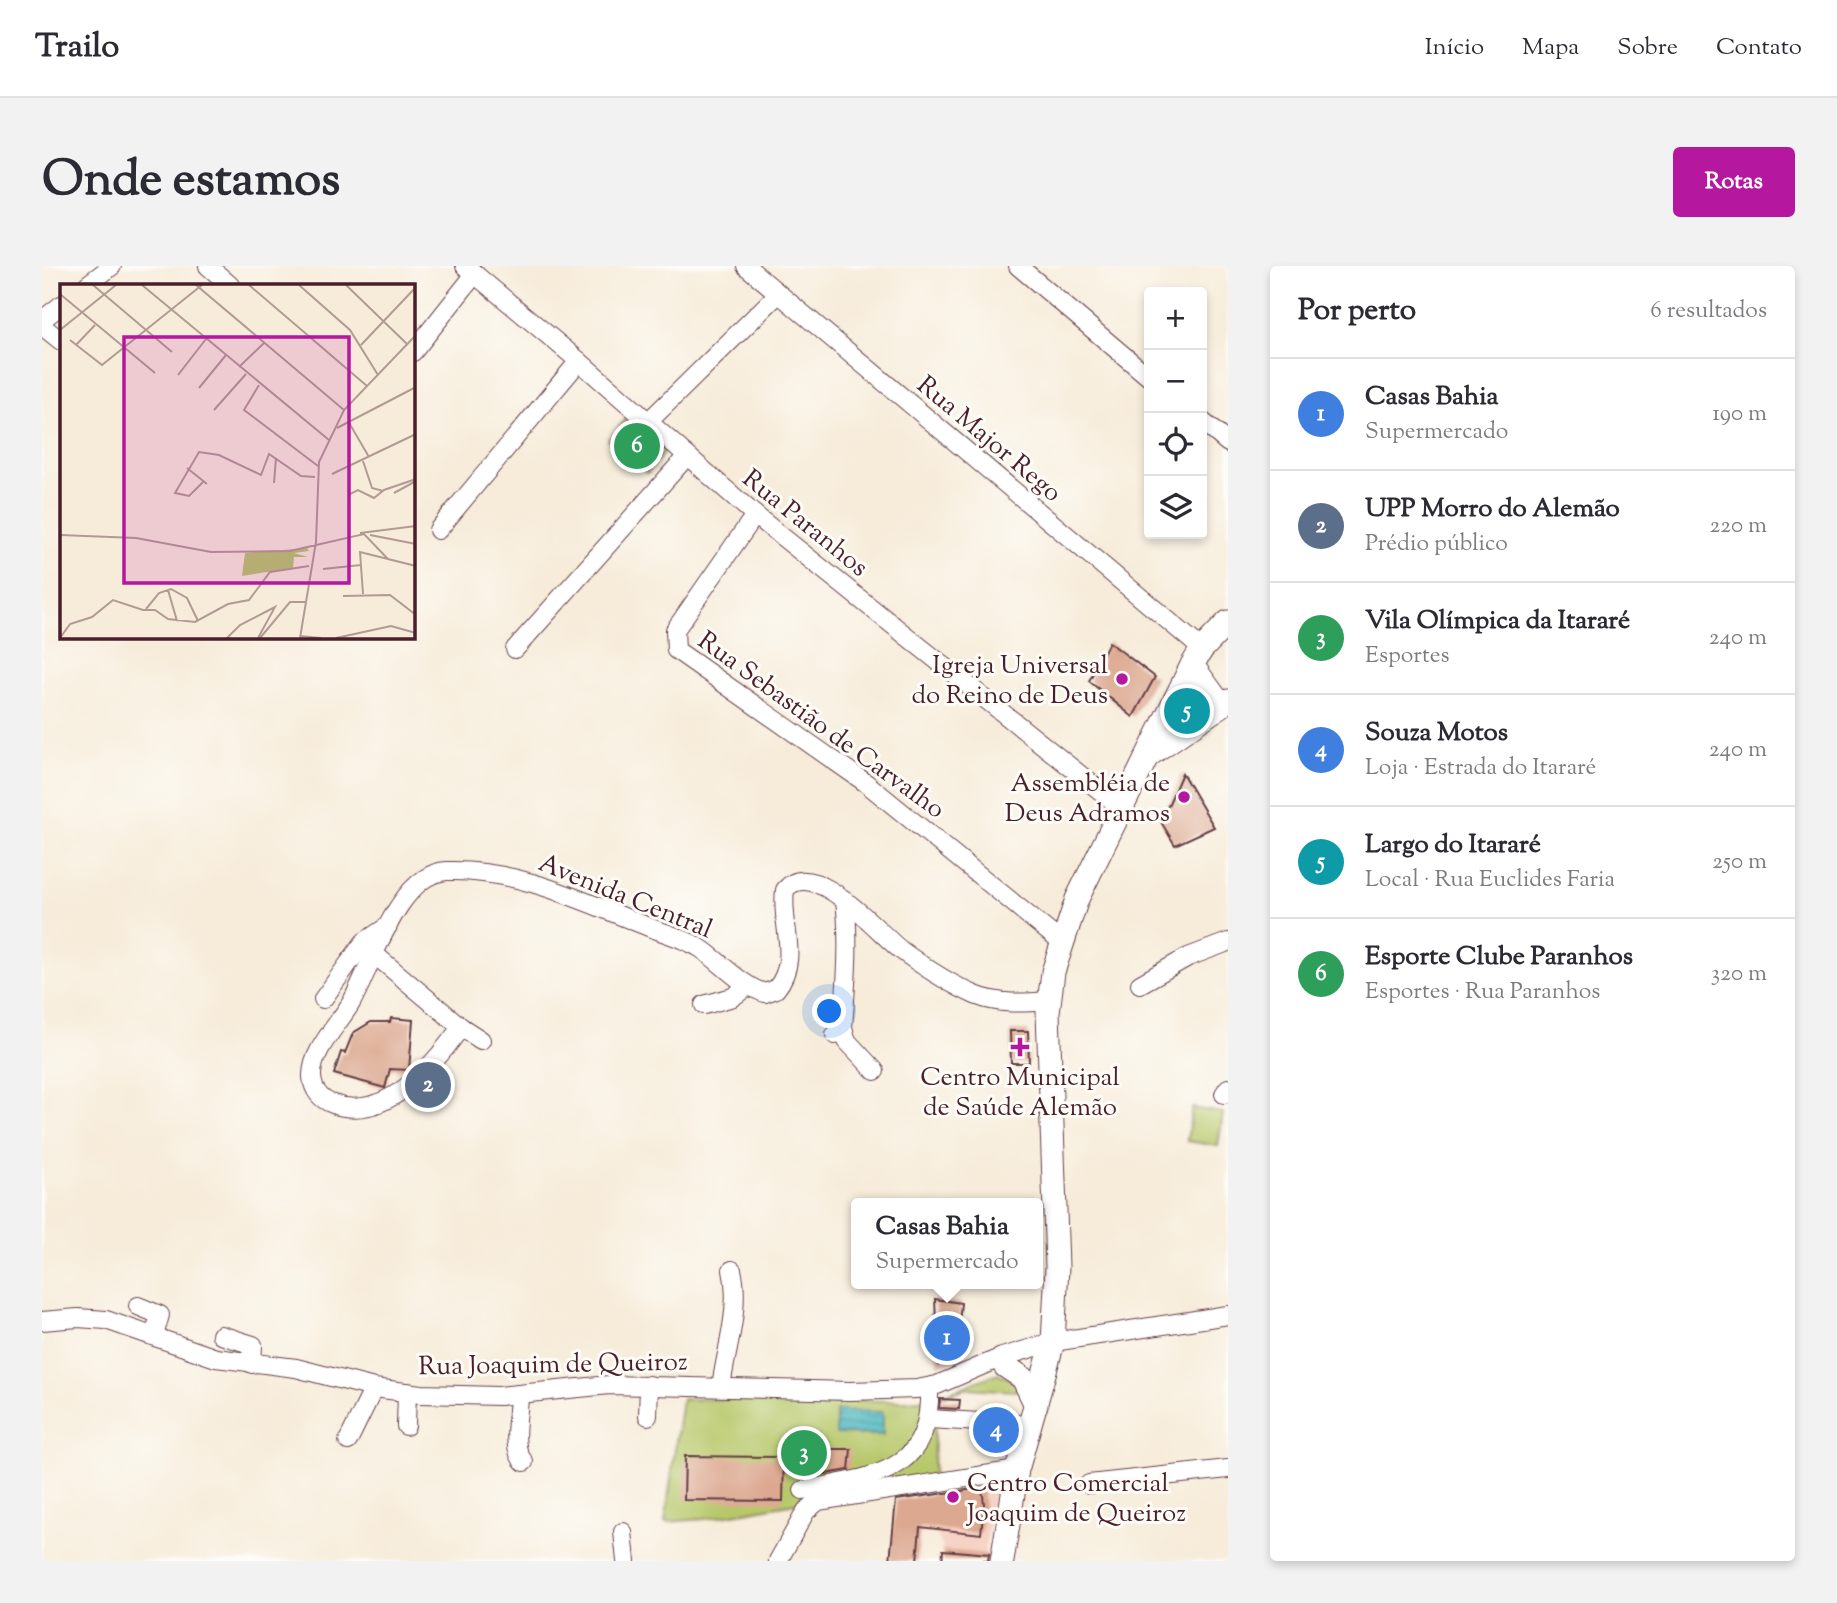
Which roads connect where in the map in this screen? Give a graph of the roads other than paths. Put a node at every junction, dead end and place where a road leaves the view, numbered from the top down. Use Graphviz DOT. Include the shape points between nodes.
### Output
graph roads {
  1 [pos="112,266"];
  2 [pos="208,266"];
  3 [pos="746,266"];
  4 [pos="1018,266"];
  5 [pos="470,270"];
  6 [pos="88,284"];
  7 [pos="229,284"];
  8 [pos="778,294"];
  9 [pos="60,306"];
  10 [pos="42,320"];
  11 [pos="42,326"];
  12 [pos="60,340"];
  13 [pos="415,349"];
  14 [pos="579,360"];
  15 [pos="1144,373"];
  16 [pos="648,422"];
  17 [pos="1207,425"];
  18 [pos="1228,443"];
  19 [pos="686,457"];
  20 [pos="755,515"];
  21 [pos="438,530"];
  22 [pos="1228,622"];
  23 [pos="515,649"];
  24 [pos="1197,657"];
  25 [pos="1226,709"];
  26 [pos="1144,758"];
  27 [pos="1123,809"];
  28 [pos="845,900"];
  29 [pos="388,926"];
  30 [pos="1061,942"];
  31 [pos="1228,942"];
  32 [pos="374,954"];
  33 [pos="1140,984"];
  34 [pos="748,986"];
  35 [pos="323,999"];
  36 [pos="1049,1001"];
  37 [pos="704,1005"];
  38 [pos="461,1027"];
  39 [pos="481,1040"];
  40 [pos="875,1071"];
  41 [pos="732,1270"];
  42 [pos="138,1306"];
  43 [pos="1228,1315"];
  44 [pos="42,1321"];
  45 [pos="221,1335"];
  46 [pos="154,1336"];
  47 [pos="1060,1344"];
  48 [pos="252,1364"];
  49 [pos="996,1365"];
  50 [pos="649,1385"];
  51 [pos="721,1387"];
  52 [pos="929,1387"];
  53 [pos="374,1388"];
  54 [pos="407,1392"];
  55 [pos="519,1395"];
  56 [pos="1033,1415"];
  57 [pos="648,1416"];
  58 [pos="929,1419"];
  59 [pos="406,1426"];
  60 [pos="348,1441"];
  61 [pos="524,1462"];
  62 [pos="1228,1469"];
  63 [pos="1017,1470"];
  64 [pos="1089,1483"];
  65 [pos="803,1490"];
  66 [pos="623,1532"];
  67 [pos="626,1561"];
  68 [pos="778,1561"];
  69 [pos="1002,1561"];
  1 -- 6 [label="street"];
  2 -- 7 [label="street"];
  3 -- 8 [label="street, Rua Major Rego"];
  4 -- 15 [label="street"];
  5 -- 13 [label="street"];
  5 -- 14 [label="street, Rua Paranhos"];
  8 -- 16 [label="street"];
  8 -- 24 [label="street, Rua Major Rego"];
  9 -- 10 [label="street"];
  11 -- 12 [label="street"];
  14 -- 16 [label="street, Rua Paranhos"];
  14 -- 21 [label="street"];
  16 -- 19 [label="street, Rua Paranhos"];
  17 -- 18 [label="street"];
  19 -- 20 [label="street, Rua Paranhos"];
  19 -- 23 [label="street"];
  20 -- 27 [label="street, Rua Paranhos"];
  20 -- 30 [label="street, Rua Sebastião de Carvalho" via="675,630 676,650 834,758"];
  22 -- 24 [label="main road"];
  24 -- 25 [label="main road"];
  24 -- 26 [label="main road"];
  25 -- 26 [label="main road"];
  26 -- 27 [label="main road"];
  27 -- 30 [label="main road"];
  28 -- 34 [label="street" via="806,881 793,882 785,896 789,960 784,980 770,993"];
  28 -- 36 [label="street" via="900,949 974,994 1008,1003"];
  28 -- 40 [label="street" via="849,951 839,1032"];
  29 -- 32 [label="street, Avenida Central"];
  29 -- 34 [label="street, Avenida Central" via="406,897 430,875 462,872 502,877 544,885 678,938 698,947"];
  29 -- 35 [label="street" via="363,942"];
  30 -- 36 [label="main road"];
  31 -- 33 [label="street" via="1178,970"];
  32 -- 38 [label="street"];
  32 -- 38 [label="street, Avenida Central" via="344,1015 315,1059 312,1077 316,1092 338,1106 369,1107 384,1101 433,1063"];
  34 -- 37 [label="street" via="733,997"];
  36 -- 47 [label="main road"];
  38 -- 39 [label="street"];
  41 -- 51 [label="street" via="734,1310"];
  42 -- 46 [label="street" via="160,1315"];
  43 -- 47 [label="street, Rua Joaquim de Queiroz"];
  44 -- 46 [label="street, Rua Joaquim de Queiroz" via="106,1320"];
  45 -- 48 [label="street" via="253,1345"];
  46 -- 48 [label="street, Rua Joaquim de Queiroz"];
  47 -- 49 [label="street, Rua Joaquim de Queiroz"];
  47 -- 56 [label="main road"];
  48 -- 53 [label="street, Rua Joaquim de Queiroz" via="296,1368"];
  49 -- 52 [label="street, Rua Joaquim de Queiroz"];
  49 -- 56 [label="main road" via="1023,1378"];
  50 -- 51 [label="street, Rua Joaquim de Queiroz"];
  50 -- 55 [label="street, Rua Joaquim de Queiroz"];
  50 -- 57 [label="street"];
  51 -- 52 [label="street, Rua Joaquim de Queiroz" via="870,1391"];
  52 -- 58 [label="street"];
  53 -- 54 [label="street, Rua Joaquim de Queiroz"];
  53 -- 60 [label="street"];
  54 -- 55 [label="street, Rua Joaquim de Queiroz"];
  54 -- 59 [label="street"];
  55 -- 61 [label="street" via="516,1433"];
  56 -- 58 [label="street"];
  56 -- 63 [label="main road"];
  58 -- 65 [label="street" via="913,1452 892,1469"];
  62 -- 64 [label="street"];
  63 -- 68 [label="street" via="818,1501 806,1511"];
  63 -- 69 [label="main road"];
  66 -- 67 [label="street"];
}
